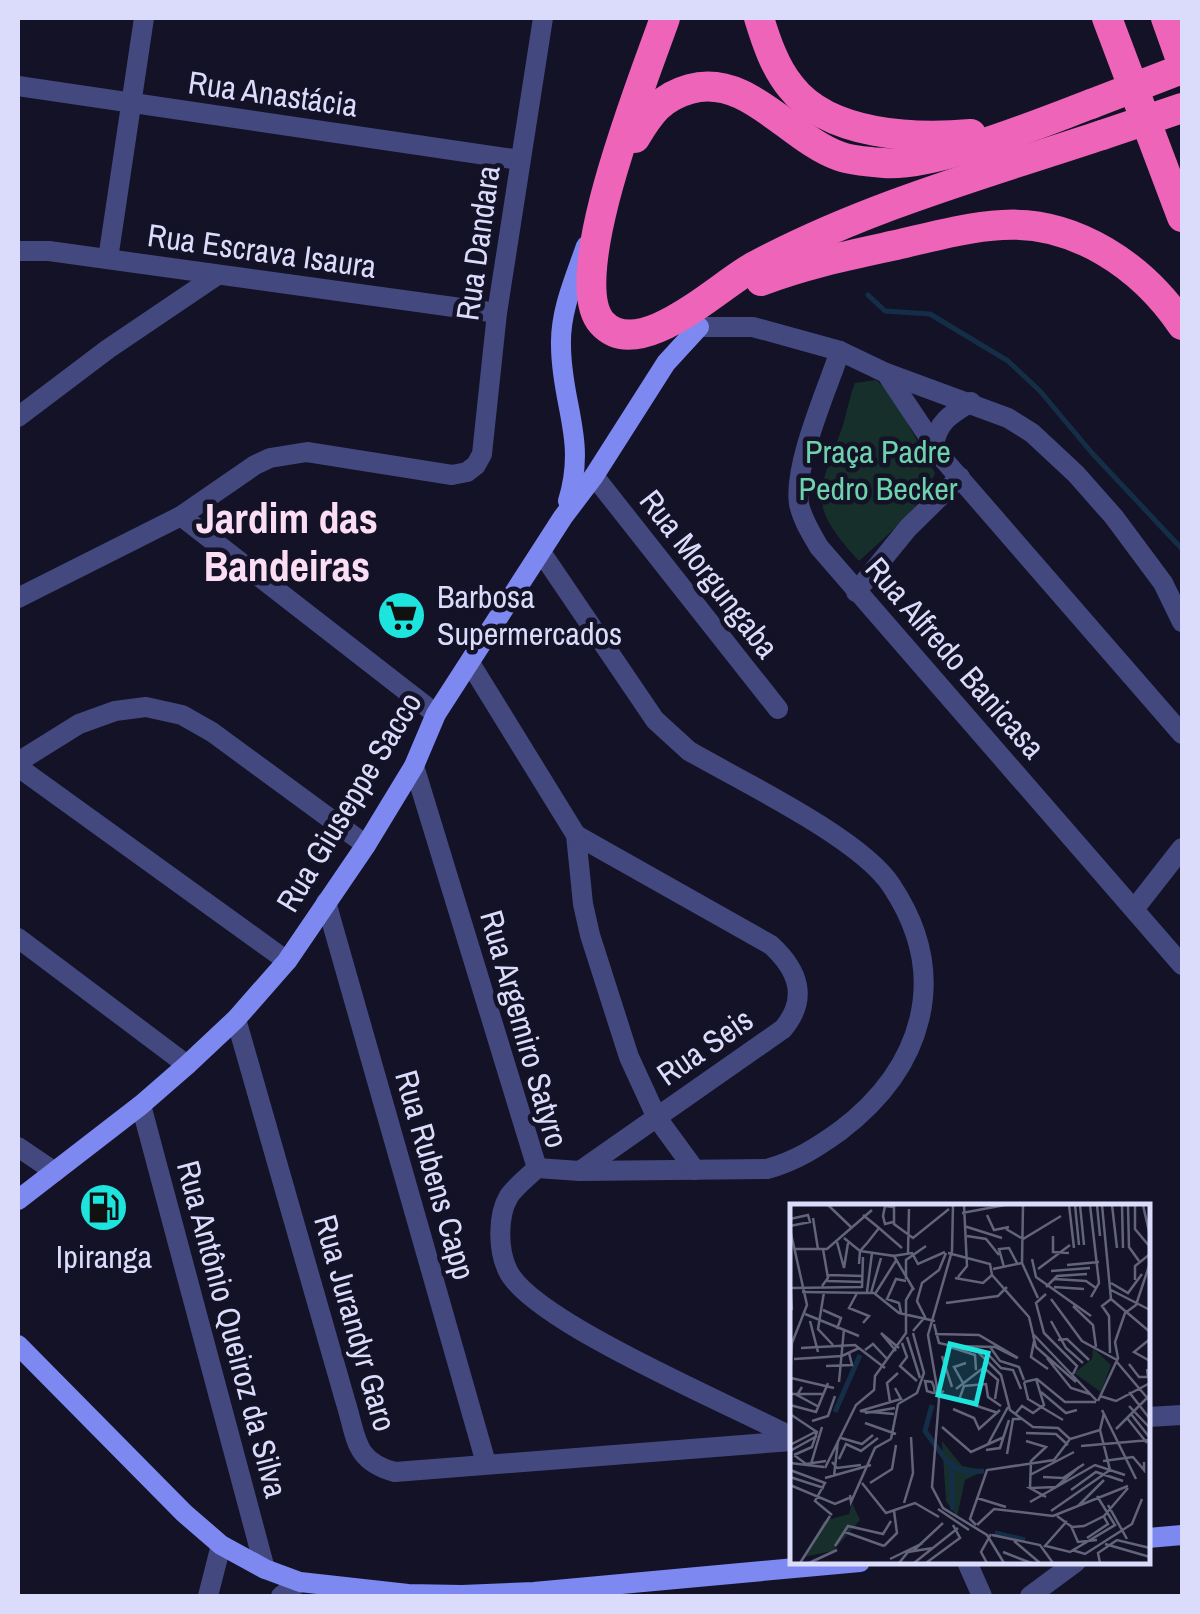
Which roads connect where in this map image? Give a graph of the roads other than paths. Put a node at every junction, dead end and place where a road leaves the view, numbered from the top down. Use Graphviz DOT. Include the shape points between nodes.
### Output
graph roads {
  1 [pos="144,18"];
  2 [pos="543,18"];
  3 [pos="665,18"];
  4 [pos="759,18"];
  5 [pos="1110,18"];
  6 [pos="1166,18"];
  7 [pos="1182,66"];
  8 [pos="18,86"];
  9 [pos="132,104"];
  10 [pos="1182,108"];
  11 [pos="1024,128"];
  12 [pos="520,160"];
  13 [pos="605,193"];
  14 [pos="1182,217"];
  15 [pos="795,246"];
  16 [pos="18,251"];
  17 [pos="108,259"];
  18 [pos="216,276"];
  19 [pos="762,281"];
  20 [pos="726,283"];
  21 [pos="498,313"];
  22 [pos="1182,325"];
  23 [pos="699,326"];
  24 [pos="840,350"];
  25 [pos="886,373"];
  26 [pos="971,402"];
  27 [pos="18,417"];
  28 [pos="934,446"];
  29 [pos="594,476"];
  30 [pos="960,477"];
  31 [pos="181,516"];
  32 [pos="563,517"];
  33 [pos="541,552"];
  34 [pos="856,592"];
  35 [pos="18,598"];
  36 [pos="1182,622"];
  37 [pos="470,663"];
  38 [pos="778,708"];
  39 [pos="1173,710"];
  40 [pos="436,714"];
  41 [pos="1182,734"];
  42 [pos="18,764"];
  43 [pos="414,766"];
  44 [pos="576,836"];
  45 [pos="366,845"];
  46 [pos="1182,848"];
  47 [pos="326,902"];
  48 [pos="1135,908"];
  49 [pos="18,938"];
  50 [pos="286,961"];
  51 [pos="1182,965"];
  52 [pos="236,1019"];
  53 [pos="188,1065"];
  54 [pos="141,1105"];
  55 [pos="657,1118"];
  56 [pos="18,1147"];
  57 [pos="536,1168"];
  58 [pos="580,1170"];
  59 [pos="694,1170"];
  60 [pos="56,1172"];
  61 [pos="18,1200"];
  62 [pos="18,1346"];
  63 [pos="1182,1415"];
  64 [pos="1150,1418"];
  65 [pos="790,1438"];
  66 [pos="790,1439"];
  67 [pos="486,1464"];
  68 [pos="1182,1535"];
  69 [pos="1150,1538"];
  70 [pos="222,1544"];
  71 [pos="838,1564"];
  72 [pos="968,1564"];
  73 [pos="1073,1564"];
  74 [pos="265,1569"];
  75 [pos="300,1582"];
  76 [pos="405,1595"];
  77 [pos="208,1596"];
  78 [pos="281,1596"];
  79 [pos="982,1596"];
  80 [pos="1030,1596"];
  1 -- 9 [label="street"];
  2 -- 12 [label="street, Rua Dandara"];
  3 -- 13 [label="highway"];
  4 -- 11 [label="highway" via="792,89 860,128 901,136"];
  5 -- 14 [label="highway"];
  6 -- 7 [label="highway"];
  7 -- 11 [label="highway, bridge"];
  8 -- 9 [label="street, Rua Anastácia"];
  9 -- 12 [label="street, Rua Anastácia"];
  9 -- 17 [label="street"];
  10 -- 15 [label="highway, bridge"];
  11 -- 13 [label="highway" via="905,161 840,157 751,98 707,85 653,107"];
  12 -- 21 [label="street, Rua Dandara"];
  13 -- 20 [label="highway" via="590,291 602,324 640,337"];
  13 -- 32 [label="main road" via="566,304 560,345 576,441 576,474"];
  15 -- 19 [label="highway"];
  15 -- 20 [label="highway"];
  16 -- 17 [label="street, Rua Escrava Isaura"];
  17 -- 18 [label="street, Rua Escrava Isaura"];
  18 -- 21 [label="street, Rua Escrava Isaura"];
  18 -- 27 [label="street"];
  19 -- 20 [label="highway"];
  19 -- 22 [label="highway" via="962,230 1044,227 1086,241 1143,276"];
  19 -- 23 [label="highway"];
  21 -- 31 [label="street, Rua Dandara" via="482,454 466,472 425,474 286,454 254,466"];
  23 -- 24 [label="street" via="753,327"];
  23 -- 29 [label="main road, Rua Giuseppe Sacco" via="666,363"];
  24 -- 25 [label="street"];
  24 -- 34 [label="street, Rua Alfredo Banicasa" via="801,466 799,506 819,547"];
  25 -- 26 [label="street"];
  25 -- 28 [label="street"];
  26 -- 28 [label="street" via="942,422"];
  26 -- 36 [label="street" via="1032,434 1076,474 1146,557"];
  28 -- 30 [label="street"];
  29 -- 32 [label="main road, Rua Giuseppe Sacco"];
  29 -- 38 [label="street, Rua Morgungaba"];
  30 -- 34 [label="street"];
  30 -- 39 [label="street"];
  31 -- 35 [label="street"];
  31 -- 40 [label="street"];
  32 -- 33 [label="main road, Rua Giuseppe Sacco"];
  33 -- 37 [label="main road, Rua Giuseppe Sacco"];
  33 -- 59 [label="street" via="671,737 851,846 890,884 925,972 921,1019 909,1054 859,1116 789,1163"];
  34 -- 48 [label="street, Rua Alfredo Banicasa"];
  37 -- 40 [label="main road, Rua Giuseppe Sacco"];
  37 -- 44 [label="street"];
  39 -- 41 [label="street"];
  40 -- 43 [label="main road, Rua Giuseppe Sacco"];
  42 -- 45 [label="street" via="79,724 116,711 146,707 182,714"];
  42 -- 50 [label="street"];
  43 -- 45 [label="main road, Rua Giuseppe Sacco"];
  43 -- 57 [label="street, Rua Argemiro Satyro"];
  44 -- 55 [label="street" via="590,935 629,1057"];
  44 -- 55 [label="street, Rua Seis" via="771,944 788,960 800,991 783,1028"];
  45 -- 47 [label="main road, Rua Giuseppe Sacco"];
  46 -- 48 [label="street"];
  47 -- 50 [label="main road, Rua Giuseppe Sacco"];
  47 -- 67 [label="street, Rua Rubens Capp"];
  48 -- 51 [label="street, Rua Alfredo Banicasa"];
  49 -- 53 [label="street"];
  50 -- 52 [label="main road, Rua Giuseppe Sacco"];
  52 -- 53 [label="main road, Rua Giuseppe Sacco"];
  52 -- 67 [label="street, Rua Jurandyr Garo" via="361,1453 368,1463 395,1472"];
  53 -- 54 [label="main road, Rua Giuseppe Sacco"];
  54 -- 60 [label="main road, Rua Giuseppe Sacco"];
  54 -- 74 [label="street, Rua Antônio Queiroz da Silva"];
  55 -- 58 [label="street, Rua Seis"];
  55 -- 59 [label="street"];
  56 -- 60 [label="street"];
  57 -- 58 [label="street"];
  57 -- 65 [label="street, Rua Argemiro Satyro" via="510,1196 502,1219 506,1269 518,1287 584,1332"];
  58 -- 59 [label="street"];
  60 -- 61 [label="main road, Rua Giuseppe Sacco"];
  62 -- 70 [label="main road"];
  63 -- 64 [label="street"];
  66 -- 67 [label="street, Rua Jurandyr Garo"];
  68 -- 69 [label="main road"];
  70 -- 74 [label="main road"];
  70 -- 77 [label="street"];
  71 -- 76 [label="main road" via="534,1592"];
  72 -- 79 [label="street"];
  73 -- 80 [label="street"];
  74 -- 75 [label="main road"];
  75 -- 76 [label="main road"];
  75 -- 78 [label="street"];
}
